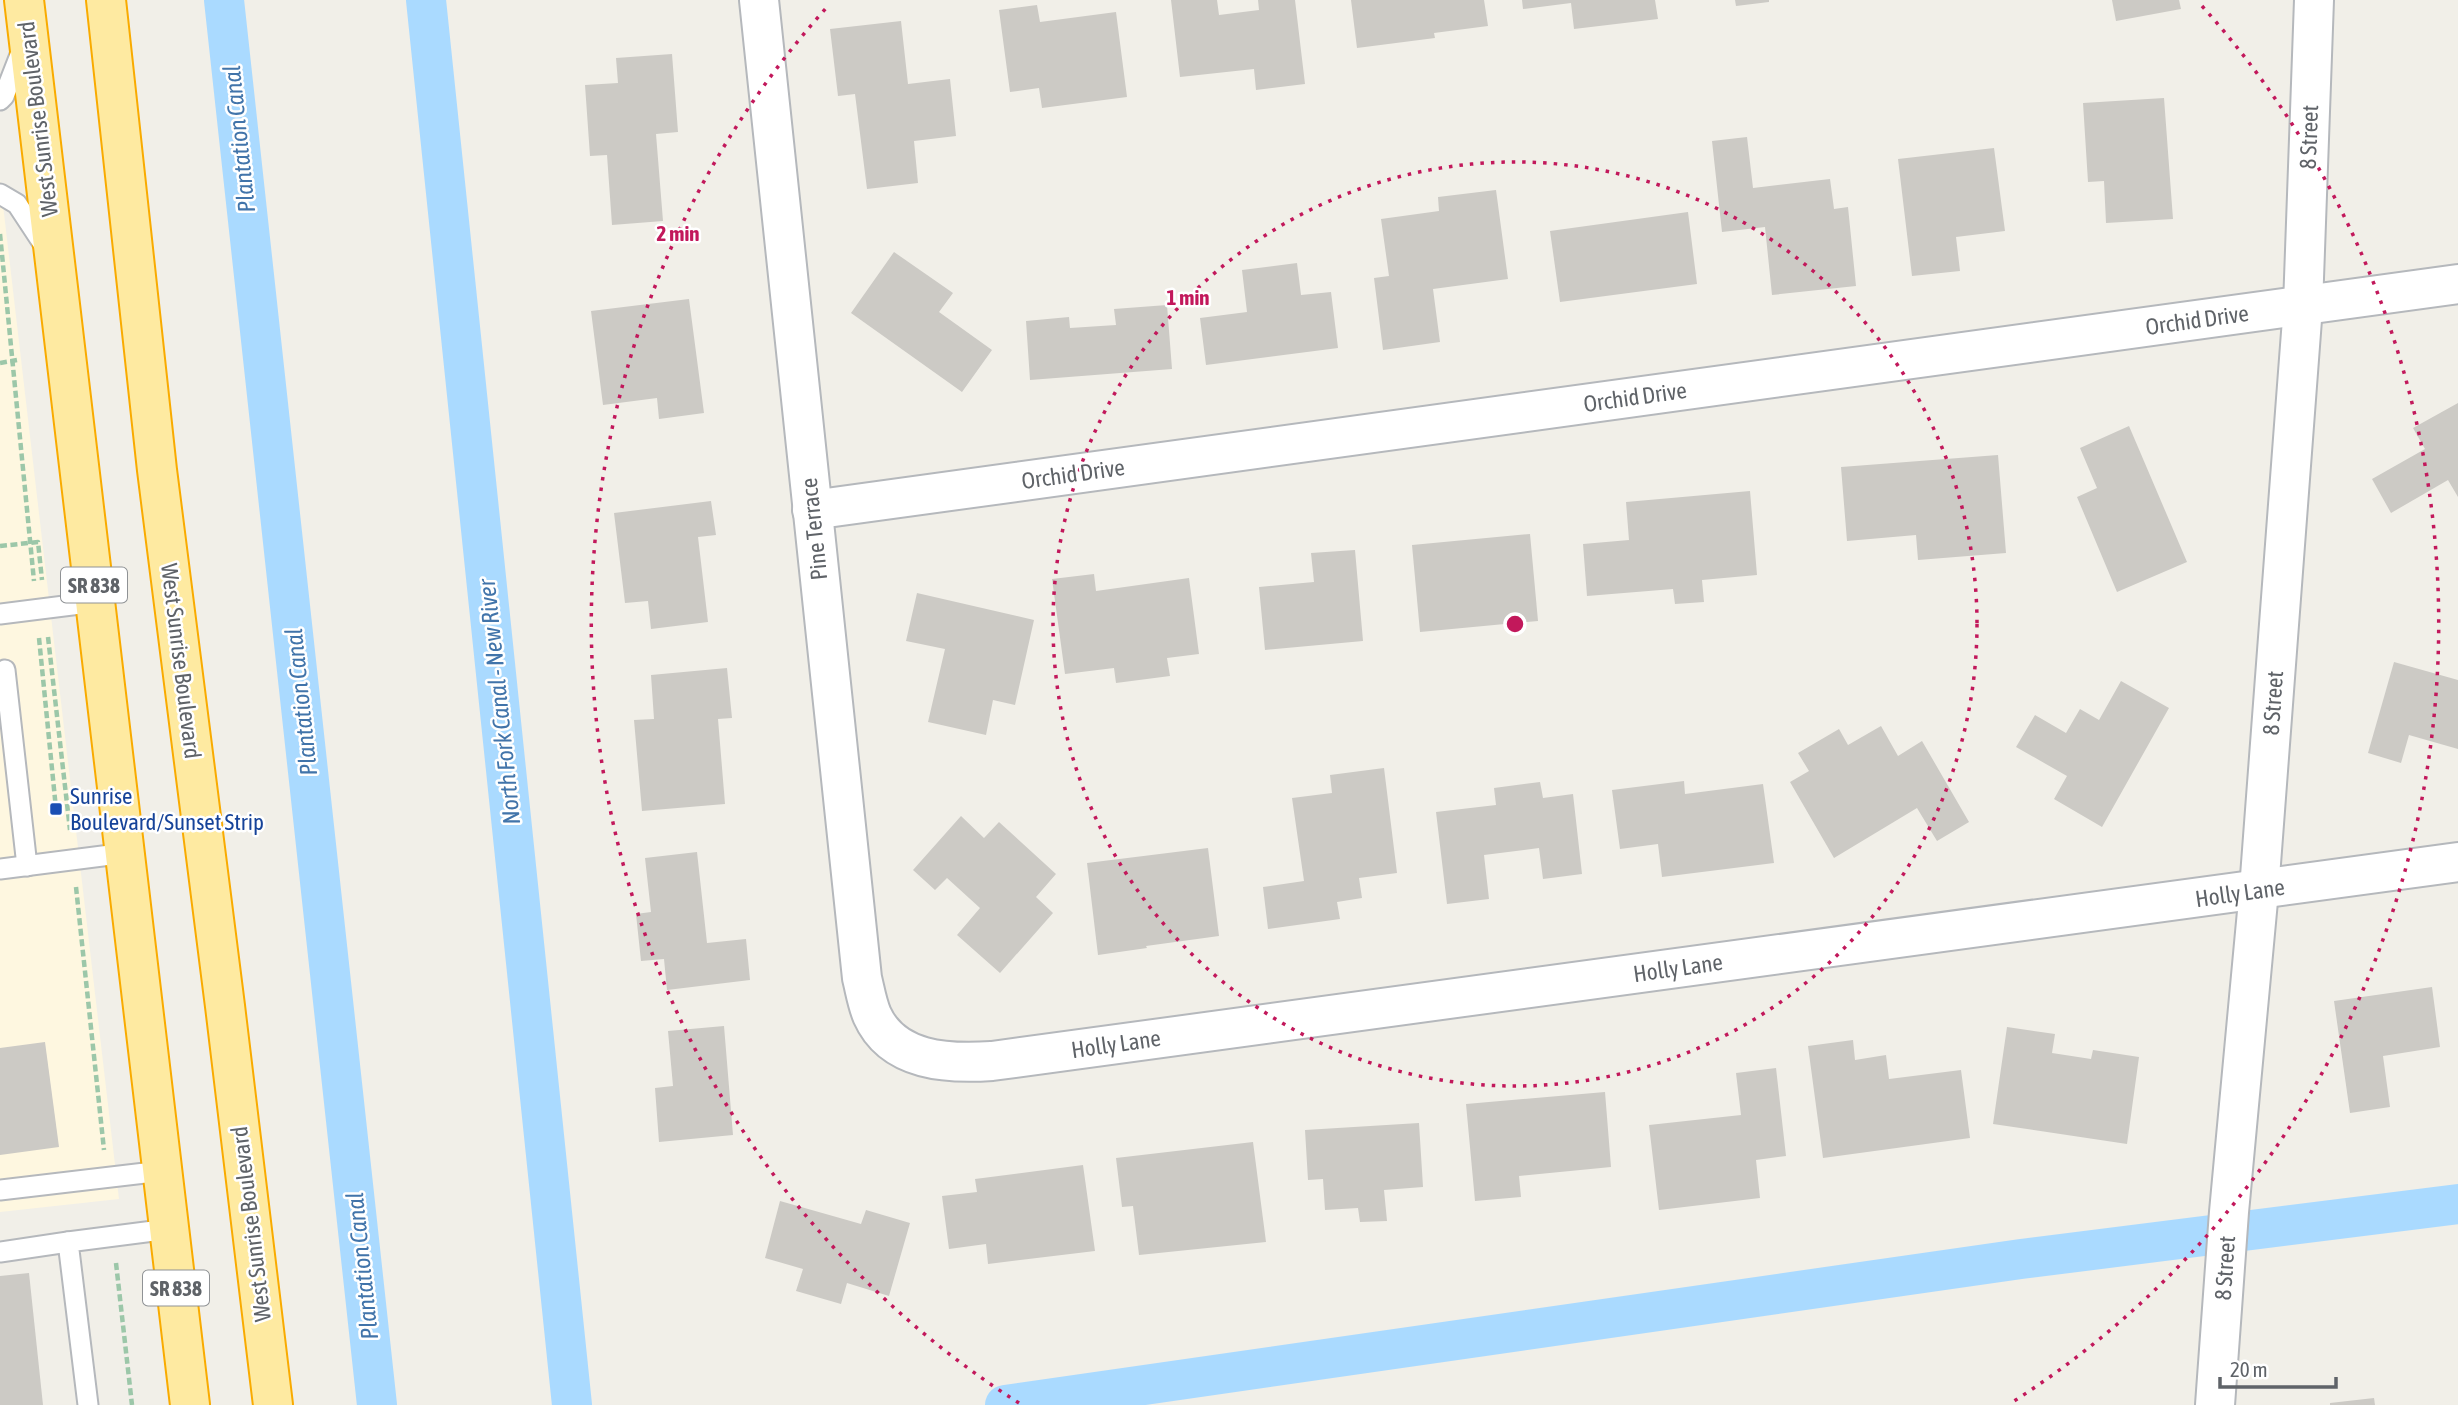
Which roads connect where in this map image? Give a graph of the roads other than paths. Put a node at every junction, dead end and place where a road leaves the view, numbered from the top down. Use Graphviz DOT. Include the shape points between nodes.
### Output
graph roads {
  1 [pos="106,0"];
  2 [pos="759,0"];
  3 [pos="2314,0"];
  4 [pos="26,16"];
  5 [pos="0,100"];
  6 [pos="0,194"];
  7 [pos="55,262"];
  8 [pos="2458,284"];
  9 [pos="2303,306"];
  10 [pos="812,510"];
  11 [pos="96,602"];
  12 [pos="0,614"];
  13 [pos="5,670"];
  14 [pos="126,853"];
  15 [pos="2458,862"];
  16 [pos="27,866"];
  17 [pos="0,869"];
  18 [pos="2259,890"];
  19 [pos="900,1045"];
  20 [pos="162,1171"];
  21 [pos="0,1190"];
  22 [pos="169,1230"];
  23 [pos="68,1242"];
  24 [pos="0,1252"];
  25 [pos="88,1405"];
  26 [pos="190,1405"];
  27 [pos="273,1405"];
  28 [pos="2215,1405"];
  1 -- 27 [label="highway, West Sunrise Boulevard" via="157,470"];
  2 -- 10 [label="street, Pine Terrace"];
  3 -- 9 [label="street, 8 Street"];
  4 -- 5 [label="lane"];
  4 -- 7 [label="highway, West Sunrise Boulevard / SR 838"];
  6 -- 7 [label="lane" via="17,204"];
  7 -- 11 [label="highway, West Sunrise Boulevard / SR 838"];
  8 -- 9 [label="street, Orchid Drive"];
  9 -- 10 [label="street, Orchid Drive"];
  9 -- 18 [label="street, 8 Street"];
  10 -- 19 [label="street, Pine Terrace" via="862,978 879,1027"];
  11 -- 12 [label="lane"];
  11 -- 14 [label="highway, West Sunrise Boulevard / SR 838"];
  13 -- 16 [label="lane"];
  14 -- 16 [label="lane"];
  14 -- 20 [label="highway, West Sunrise Boulevard / SR 838"];
  15 -- 18 [label="street, Holly Lane"];
  16 -- 17 [label="lane"];
  18 -- 19 [label="street, Holly Lane" via="992,1060 926,1059"];
  18 -- 28 [label="street, 8 Street"];
  20 -- 21 [label="lane"];
  20 -- 22 [label="highway, West Sunrise Boulevard / SR 838"];
  22 -- 23 [label="lane"];
  22 -- 26 [label="highway, West Sunrise Boulevard / SR 838"];
  23 -- 24 [label="lane"];
  23 -- 25 [label="lane"];
}
